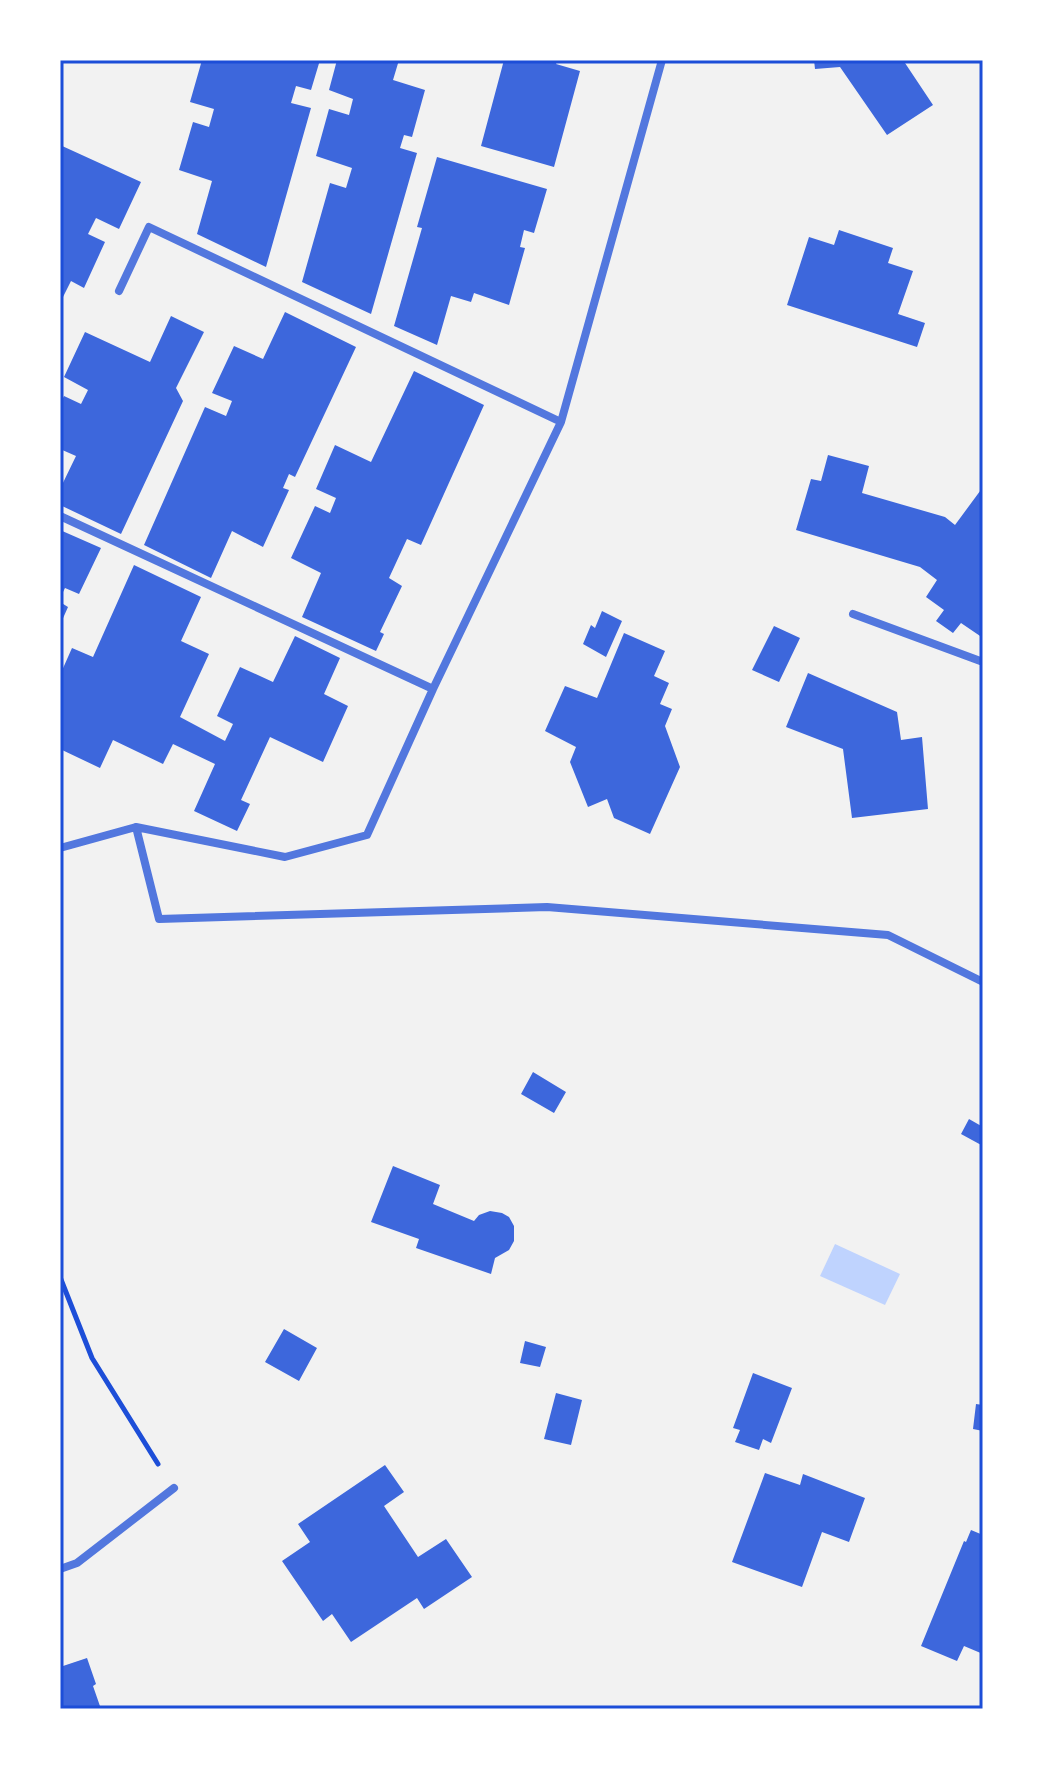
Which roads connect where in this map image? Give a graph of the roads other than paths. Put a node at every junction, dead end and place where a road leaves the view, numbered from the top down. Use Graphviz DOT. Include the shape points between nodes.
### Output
graph roads {
  1 [pos="662,60"];
  2 [pos="119,291"];
  3 [pos="561,422"];
  4 [pos="60,516"];
  5 [pos="853,614"];
  6 [pos="983,662"];
  7 [pos="433,689"];
  8 [pos="136,827"];
  9 [pos="60,848"];
  10 [pos="983,982"];
  11 [pos="174,1488"];
  12 [pos="60,1569"];
  1 -- 3 [label="street"];
  2 -- 3 [label="street" via="149,227"];
  3 -- 7 [label="street"];
  4 -- 7 [label="street"];
  5 -- 6 [label="street"];
  7 -- 8 [label="street" via="367,835 285,857"];
  8 -- 9 [label="street"];
  8 -- 10 [label="street" via="159,919 547,907 888,935"];
  11 -- 12 [label="street" via="77,1563"];
}
